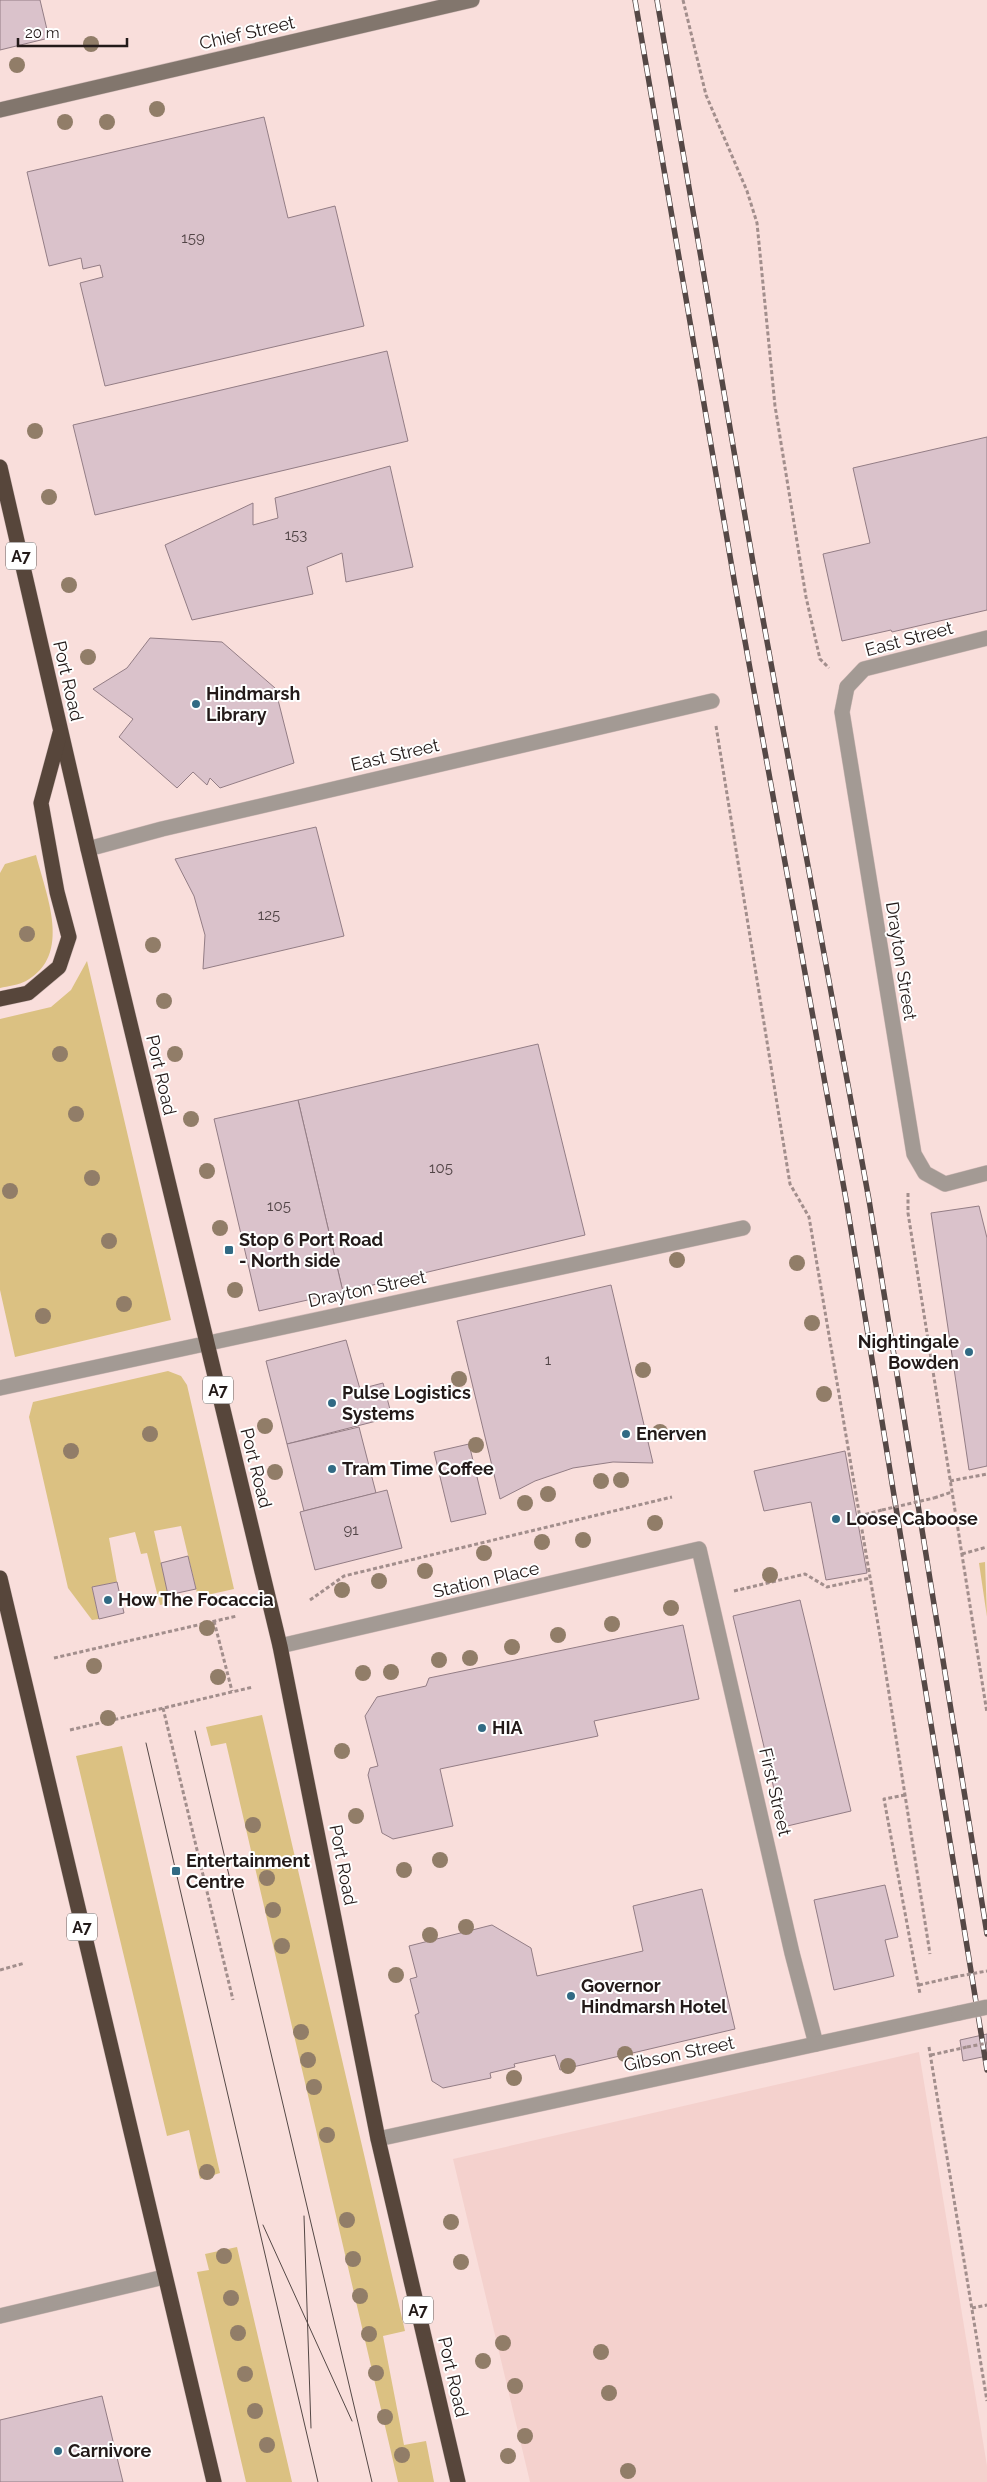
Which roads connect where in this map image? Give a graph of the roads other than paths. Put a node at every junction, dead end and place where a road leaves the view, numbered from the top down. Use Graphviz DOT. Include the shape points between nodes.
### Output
graph roads {
  1 [pos="472,0"];
  2 [pos="0,110"];
  3 [pos="0,467"];
  4 [pos="987,638"];
  5 [pos="847,687"];
  6 [pos="709,702"];
  7 [pos="60,731"];
  8 [pos="88,849"];
  9 [pos="0,1000"];
  10 [pos="987,1173"];
  11 [pos="743,1228"];
  12 [pos="206,1344"];
  13 [pos="0,1388"];
  14 [pos="700,1549"];
  15 [pos="0,1578"];
  16 [pos="280,1646"];
  17 [pos="987,2007"];
  18 [pos="816,2044"];
  19 [pos="378,2139"];
  20 [pos="164,2277"];
  21 [pos="0,2316"];
  22 [pos="214,2482"];
  23 [pos="458,2482"];
  1 -- 2 [label="street, Chief Street"];
  3 -- 7 [label="highway, Port Road / A7"];
  4 -- 5 [label="street, East Street" via="864,669"];
  5 -- 10 [label="street, Drayton Street" via="842,712 914,1154 925,1173 945,1184"];
  6 -- 8 [label="street, East Street"];
  7 -- 8 [label="highway, Port Road / A7"];
  7 -- 9 [label="highway" via="41,803 57,892 69,936 59,967 28,993"];
  8 -- 12 [label="highway, Port Road / A7"];
  11 -- 12 [label="street, Drayton Street"];
  12 -- 13 [label="street, Drayton Street"];
  12 -- 16 [label="highway, Port Road / A7"];
  14 -- 16 [label="street, Station Place"];
  14 -- 18 [label="street, First Street"];
  15 -- 20 [label="highway, A7"];
  16 -- 19 [label="highway, Port Road / A7"];
  17 -- 18 [label="street, Gibson Street, bridge"];
  18 -- 19 [label="street, Gibson Street"];
  19 -- 23 [label="highway, Port Road / A7"];
  20 -- 21 [label="street"];
  20 -- 22 [label="highway, A7"];
}
